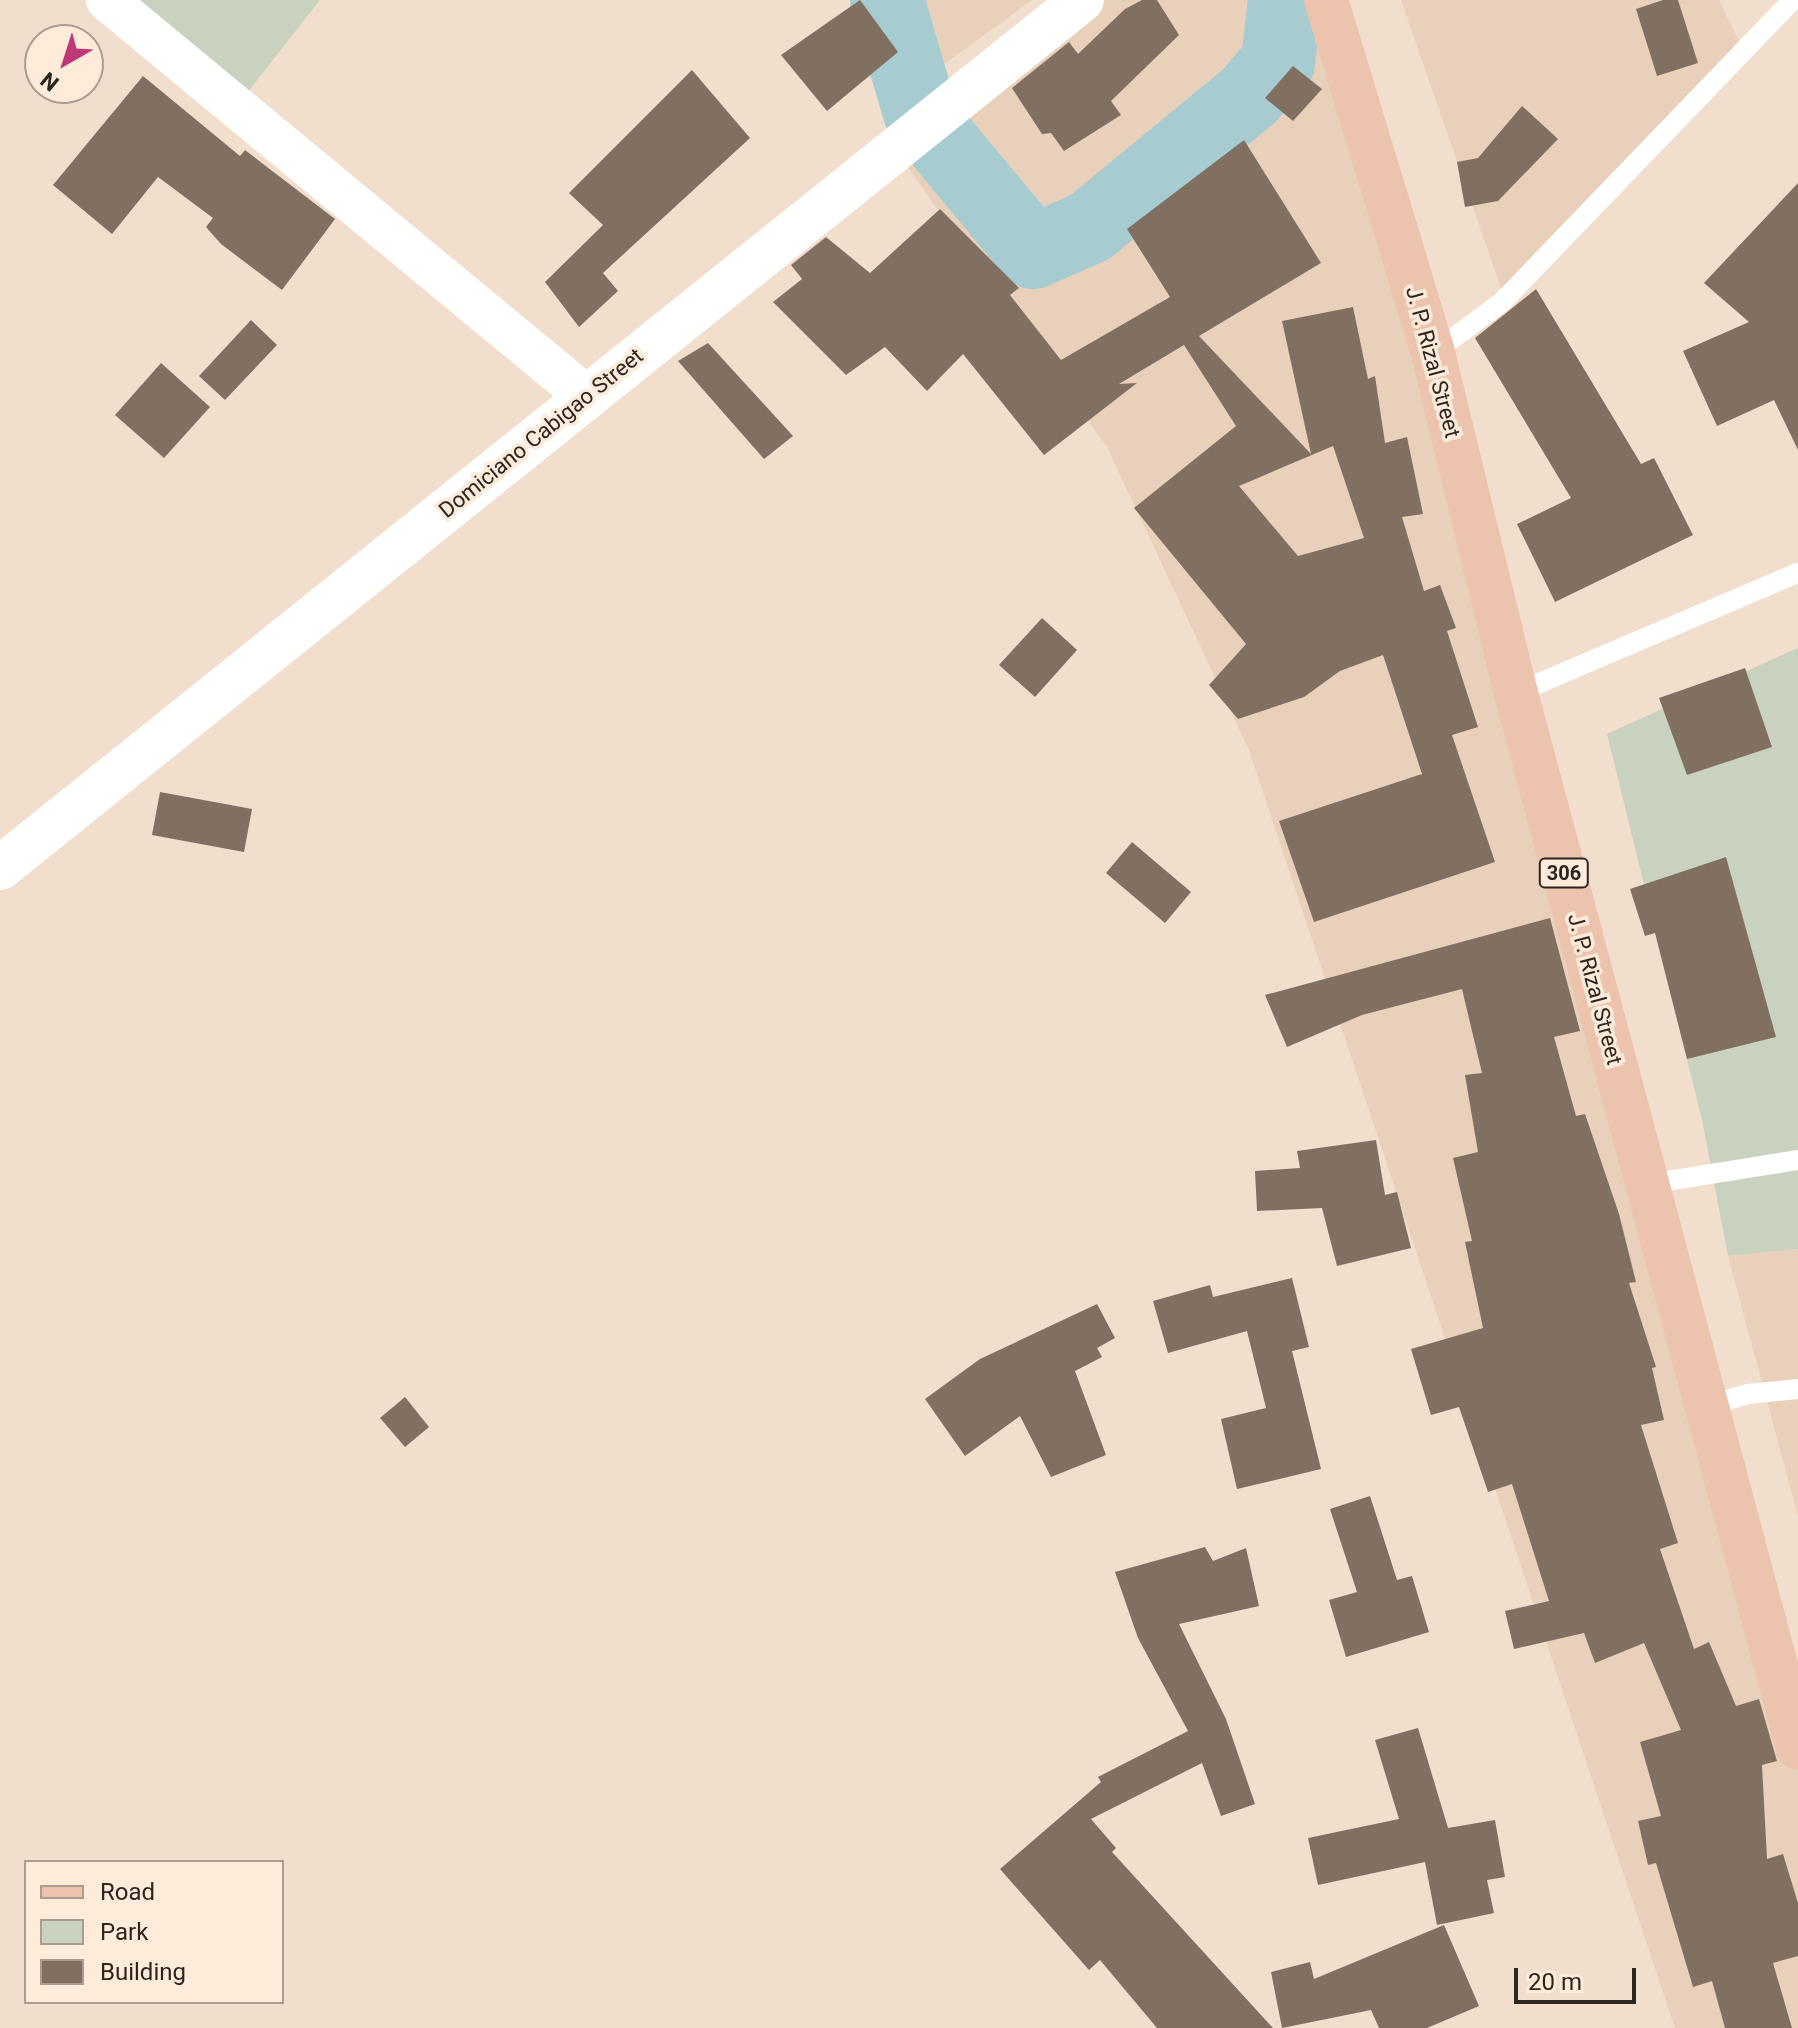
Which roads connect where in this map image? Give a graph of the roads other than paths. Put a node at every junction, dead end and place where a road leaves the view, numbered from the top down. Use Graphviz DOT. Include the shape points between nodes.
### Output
graph roads {
  1 [pos="107,0"];
  2 [pos="1082,0"];
  3 [pos="1326,0"];
  4 [pos="1793,0"];
  5 [pos="1433,353"];
  6 [pos="587,397"];
  7 [pos="1798,573"];
  8 [pos="1516,693"];
  9 [pos="0,868"];
  10 [pos="1798,1160"];
  11 [pos="1648,1184"];
  12 [pos="1798,1389"];
  13 [pos="1707,1406"];
  14 [pos="1798,1748"];
  1 -- 6 [label="street"];
  2 -- 6 [label="street, Domiciano Cabigao Street"];
  3 -- 5 [label="main road, J. P. Rizal Street / 306"];
  4 -- 5 [label="lane" via="1502,302"];
  5 -- 8 [label="main road, J. P. Rizal Street / 306"];
  6 -- 9 [label="street, Domiciano Cabigao Street"];
  7 -- 8 [label="lane"];
  8 -- 11 [label="main road, J. P. Rizal Street / 306"];
  10 -- 11 [label="lane"];
  11 -- 13 [label="main road, J. P. Rizal Street / 306"];
  12 -- 13 [label="lane" via="1748,1394"];
  13 -- 14 [label="main road, J. P. Rizal Street / 306"];
}
